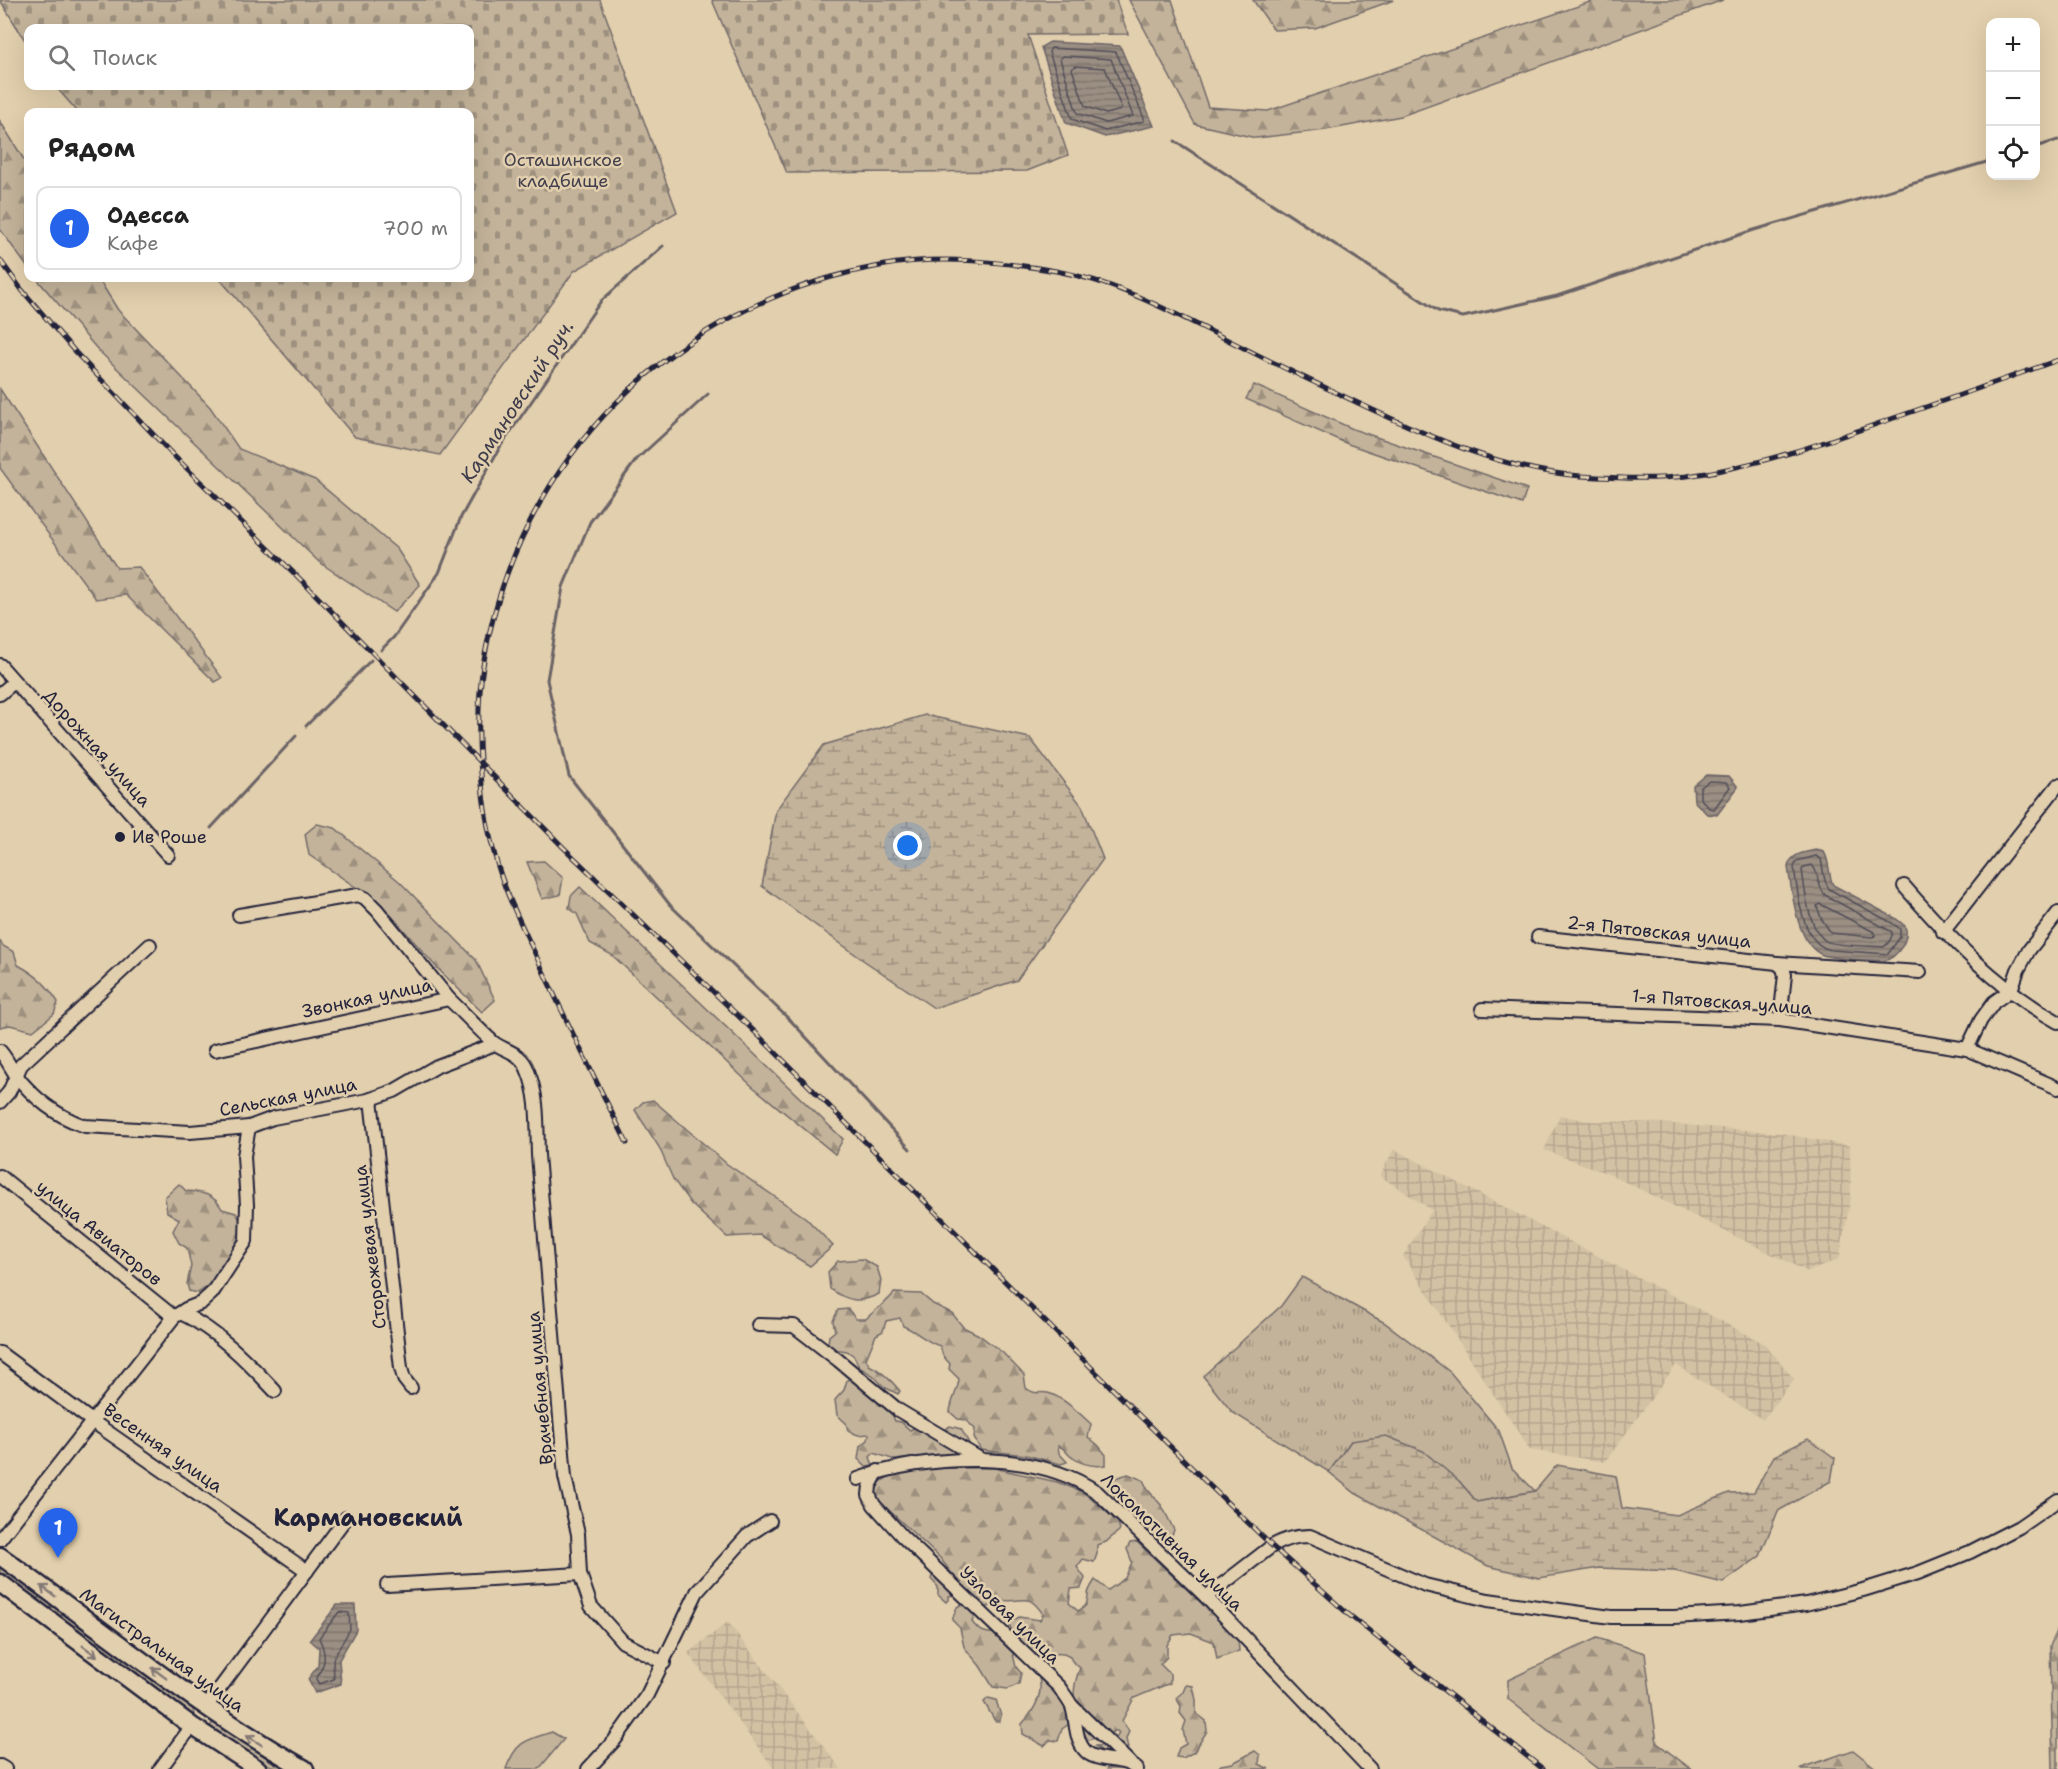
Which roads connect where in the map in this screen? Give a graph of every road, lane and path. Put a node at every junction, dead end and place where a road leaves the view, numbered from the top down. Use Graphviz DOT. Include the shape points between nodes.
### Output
graph roads {
  1 [pos="0,664"];
  2 [pos="14,682"];
  3 [pos="0,694"];
  4 [pos="2058,784"];
  5 [pos="168,855"];
  6 [pos="1904,886"];
  7 [pos="2058,913"];
  8 [pos="239,915"];
  9 [pos="1943,932"];
  10 [pos="1538,937"];
  11 [pos="150,945"];
  12 [pos="1777,963"];
  13 [pos="1920,972"];
  14 [pos="2011,990"];
  15 [pos="449,999"];
  16 [pos="1482,1010"];
  17 [pos="1780,1020"];
  18 [pos="2058,1022"];
  19 [pos="495,1044"];
  20 [pos="1967,1049"];
  21 [pos="215,1050"];
  22 [pos="0,1051"];
  23 [pos="15,1074"];
  24 [pos="2058,1088"];
  25 [pos="371,1099"];
  26 [pos="0,1102"];
  27 [pos="249,1127"];
  28 [pos="0,1176"];
  29 [pos="177,1315"];
  30 [pos="758,1325"];
  31 [pos="0,1353"];
  32 [pos="411,1388"];
  33 [pos="275,1391"];
  34 [pos="92,1421"];
  35 [pos="982,1460"];
  36 [pos="878,1471"];
  37 [pos="858,1479"];
  38 [pos="2058,1500"];
  39 [pos="346,1518"];
  40 [pos="770,1521"];
  41 [pos="0,1539"];
  42 [pos="0,1556"];
  43 [pos="307,1571"];
  44 [pos="580,1574"];
  45 [pos="0,1583"];
  46 [pos="387,1585"];
  47 [pos="1206,1597"];
  48 [pos="664,1663"];
  49 [pos="1072,1706"];
  50 [pos="206,1707"];
  51 [pos="192,1726"];
  52 [pos="0,1766"];
  53 [pos="1134,1766"];
  54 [pos="5,1769"];
  55 [pos="160,1769"];
  56 [pos="258,1769"];
  57 [pos="305,1769"];
  58 [pos="588,1769"];
  59 [pos="1370,1769"];
  1 -- 2 [label="street, Дорожная улица"];
  2 -- 3 [label="street"];
  2 -- 5 [label="street, Дорожная улица"];
  4 -- 9 [label="street"];
  6 -- 9 [label="street"];
  7 -- 14 [label="street" via="2029,950"];
  8 -- 15 [label="street, Звонкая улица" via="358,895 377,910"];
  9 -- 14 [label="street"];
  10 -- 12 [label="street, 2-я Пятовская улица"];
  11 -- 23 [label="street"];
  12 -- 13 [label="street, 2-я Пятовская улица"];
  12 -- 17 [label="street" via="1785,975"];
  14 -- 18 [label="street"];
  14 -- 20 [label="street" via="1994,1002"];
  15 -- 19 [label="street"];
  15 -- 21 [label="street, Звонкая улица"];
  16 -- 17 [label="street, 1-я Пятовская улица"];
  17 -- 20 [label="street, 1-я Пятовская улица"];
  19 -- 25 [label="street, Сельская улица" via="437,1066 394,1091"];
  19 -- 44 [label="street, Врачебная улица" via="520,1058 528,1070 536,1109 562,1438 578,1534"];
  20 -- 24 [label="street, 1-я Пятовская улица"];
  22 -- 23 [label="street, Сельская улица"];
  23 -- 26 [label="street" via="9,1092"];
  23 -- 27 [label="street, Сельская улица" via="33,1096 69,1121 85,1126 190,1132"];
  25 -- 27 [label="street, Сельская улица" via="273,1118"];
  25 -- 32 [label="street, Сторожевая улица" via="401,1368"];
  27 -- 29 [label="street" via="244,1156 246,1241 220,1282 201,1303"];
  28 -- 29 [label="street, улица Авиаторов"];
  29 -- 33 [label="street, улица Авиаторов" via="206,1326"];
  29 -- 34 [label="street"];
  30 -- 35 [label="street" via="794,1326 898,1410"];
  31 -- 34 [label="street, Весенняя улица"];
  34 -- 41 [label="street"];
  34 -- 43 [label="street, Весенняя улица"];
  35 -- 36 [label="street, Локомотивная улица" via="921,1463"];
  35 -- 47 [label="street, Локомотивная улица" via="1025,1465 1082,1482"];
  36 -- 37 [label="street, Локомотивная улица"];
  36 -- 49 [label="street, Узловая улица" via="870,1486 874,1505 1059,1687"];
  38 -- 47 [label="street" via="2019,1527 1918,1573 1806,1604 1740,1613 1611,1617 1488,1600 1425,1585 1310,1536 1298,1536 1272,1546"];
  39 -- 43 [label="street"];
  40 -- 48 [label="street" via="747,1536 697,1592"];
  50 -- 42 [label="main road, Магистральная улица, one-way"];
  43 -- 50 [label="street"];
  44 -- 46 [label="street"];
  44 -- 48 [label="street, Врачебная улица" via="591,1606 623,1642"];
  45 -- 51 [label="main road, one-way"];
  47 -- 59 [label="street, Локомотивная улица"];
  48 -- 58 [label="street" via="647,1695"];
  49 -- 53 [label="street"];
  49 -- 53 [label="street, Узловая улица" via="1080,1744 1086,1752"];
  50 -- 51 [label="main road"];
  57 -- 50 [label="main road, Магистральная улица, one-way"];
  51 -- 55 [label="street"];
  51 -- 56 [label="main road"];
  52 -- 54 [label="street"];
}
